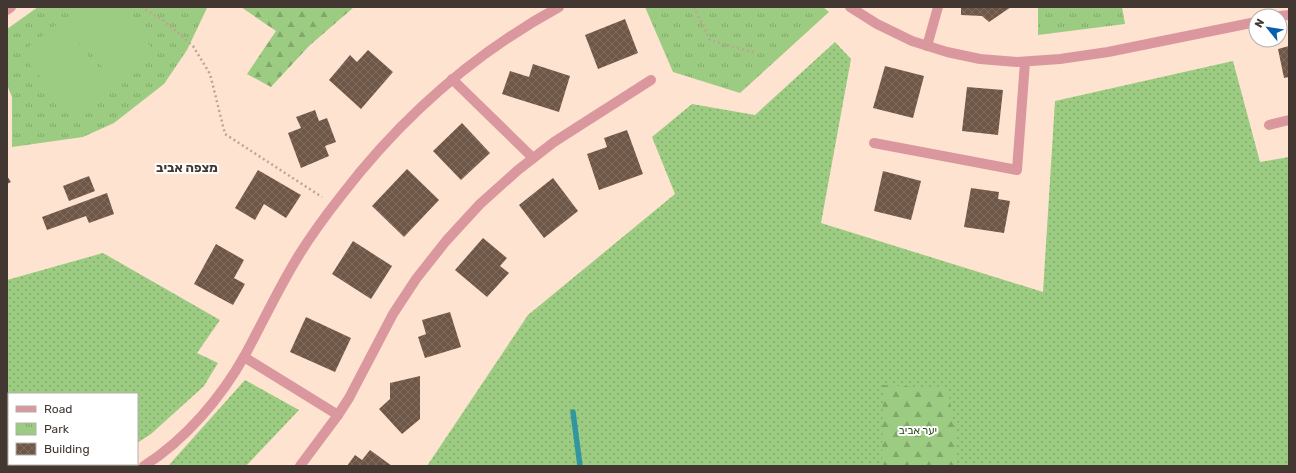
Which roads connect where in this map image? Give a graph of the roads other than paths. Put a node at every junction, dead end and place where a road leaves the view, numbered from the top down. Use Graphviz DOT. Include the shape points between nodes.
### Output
graph roads {
  1 [pos="11,7"];
  2 [pos="559,7"];
  3 [pos="850,7"];
  4 [pos="938,7"];
  5 [pos="1287,7"];
  6 [pos="7,10"];
  7 [pos="1289,15"];
  8 [pos="1248,24"];
  9 [pos="927,46"];
  10 [pos="1025,62"];
  11 [pos="452,79"];
  12 [pos="651,80"];
  13 [pos="1289,120"];
  14 [pos="1269,125"];
  15 [pos="874,143"];
  16 [pos="533,158"];
  17 [pos="244,357"];
  18 [pos="338,415"];
  19 [pos="144,466"];
  20 [pos="300,466"];
  1 -- 6 [label="street"];
  2 -- 11 [label="street" via="495,46"];
  3 -- 9 [label="street" via="912,42"];
  4 -- 9 [label="street"];
  5 -- 7 [label="street"];
  8 -- 10 [label="street" via="1108,52"];
  9 -- 10 [label="street" via="980,59"];
  10 -- 15 [label="street" via="1017,170"];
  11 -- 16 [label="street"];
  11 -- 17 [label="street" via="385,143 322,220 298,256"];
  12 -- 16 [label="street"];
  13 -- 14 [label="street"];
  16 -- 18 [label="street" via="480,204 416,279 393,314"];
  17 -- 18 [label="street"];
  17 -- 19 [label="street" via="199,417 160,455"];
  18 -- 20 [label="street"];
}
